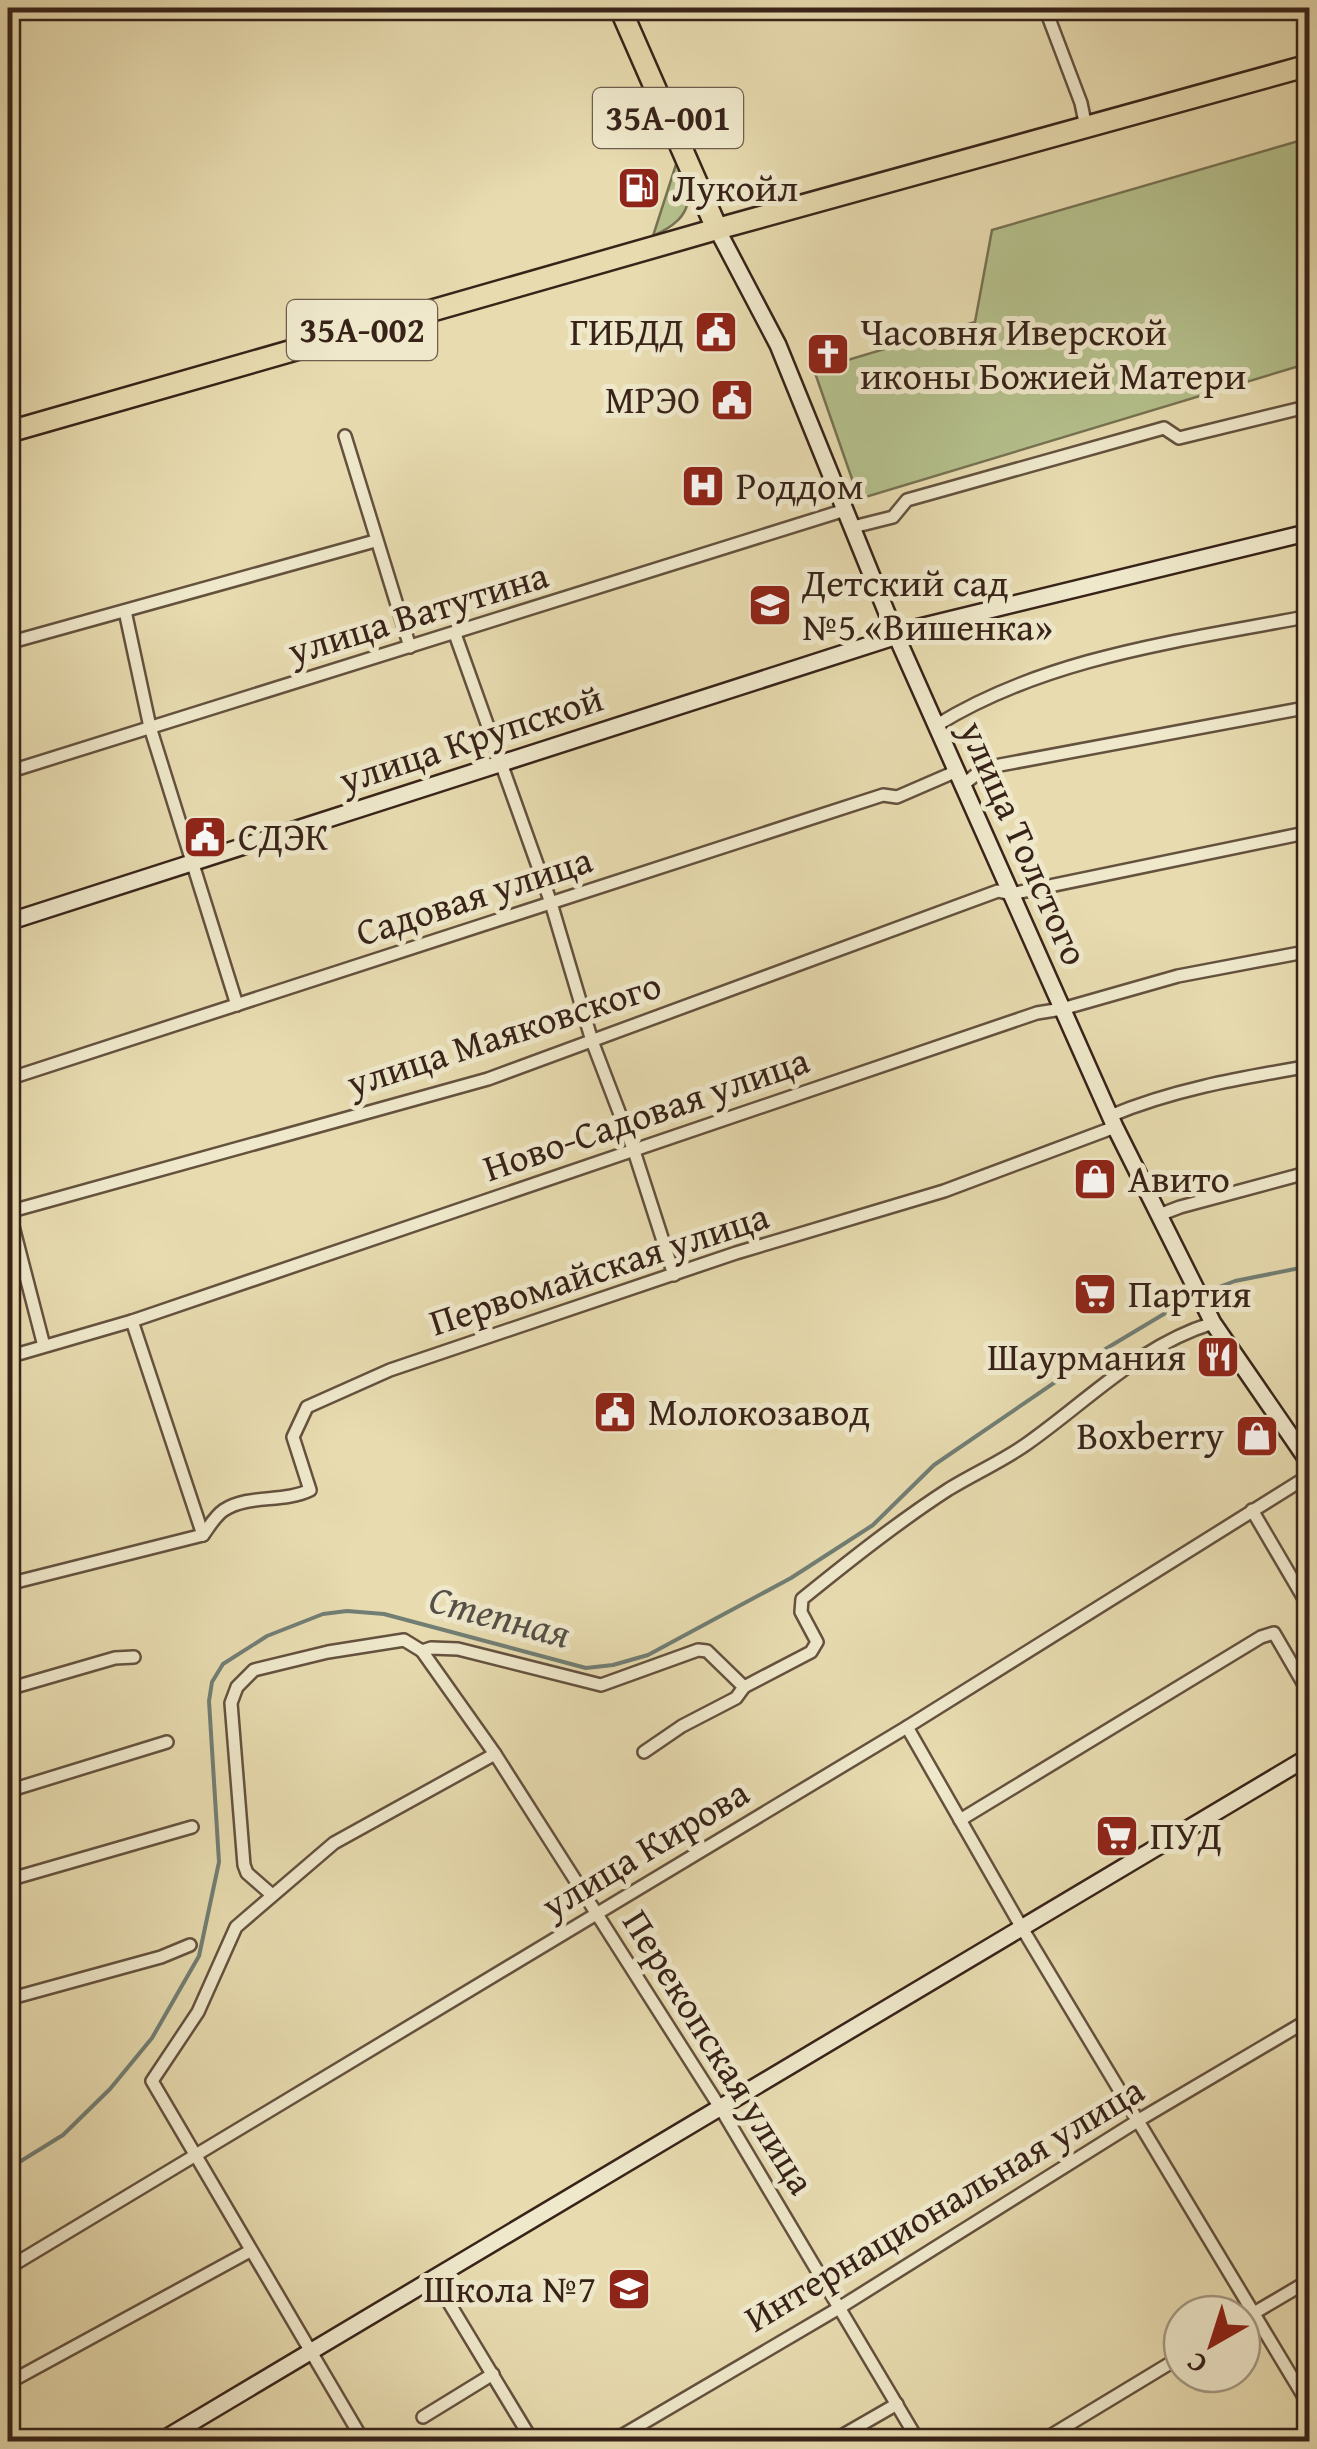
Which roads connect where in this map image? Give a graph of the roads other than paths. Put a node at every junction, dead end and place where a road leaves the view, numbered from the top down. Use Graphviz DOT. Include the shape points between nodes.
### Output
graph roads {
  1 [pos="620,8"];
  2 [pos="1045,8"];
  3 [pos="1310,65"];
  4 [pos="1086,126"];
  5 [pos="717,228"];
  6 [pos="1310,406"];
  7 [pos="8,432"];
  8 [pos="346,436"];
  9 [pos="845,510"];
  10 [pos="853,527"];
  11 [pos="1310,532"];
  12 [pos="375,540"];
  13 [pos="125,610"];
  14 [pos="1310,616"];
  15 [pos="455,634"];
  16 [pos="896,634"];
  17 [pos="8,643"];
  18 [pos="410,648"];
  19 [pos="1310,707"];
  20 [pos="936,726"];
  21 [pos="150,727"];
  22 [pos="499,765"];
  23 [pos="8,772"];
  24 [pos="960,778"];
  25 [pos="1310,832"];
  26 [pos="194,861"];
  27 [pos="1012,894"];
  28 [pos="552,902"];
  29 [pos="8,922"];
  30 [pos="1310,951"];
  31 [pos="237,1005"];
  32 [pos="1062,1009"];
  33 [pos="592,1041"];
  34 [pos="1310,1066"];
  35 [pos="8,1079"];
  36 [pos="1112,1122"];
  37 [pos="634,1151"];
  38 [pos="1310,1172"];
  39 [pos="8,1210"];
  40 [pos="1159,1215"];
  41 [pos="674,1275"];
  42 [pos="1212,1319"];
  43 [pos="132,1321"];
  44 [pos="44,1346"];
  45 [pos="8,1357"];
  46 [pos="1310,1464"];
  47 [pos="1310,1474"];
  48 [pos="1252,1510"];
  49 [pos="203,1535"];
  50 [pos="8,1584"];
  51 [pos="1303,1597"];
  52 [pos="422,1650"];
  53 [pos="134,1657"];
  54 [pos="744,1687"];
  55 [pos="8,1690"];
  56 [pos="1310,1694"];
  57 [pos="907,1727"];
  58 [pos="168,1742"];
  59 [pos="644,1752"];
  60 [pos="496,1754"];
  61 [pos="1310,1756"];
  62 [pos="8,1791"];
  63 [pos="960,1820"];
  64 [pos="192,1827"];
  65 [pos="8,1880"];
  66 [pos="270,1894"];
  67 [pos="598,1913"];
  68 [pos="1022,1928"];
  69 [pos="190,1945"];
  70 [pos="8,1999"];
  71 [pos="1310,2019"];
  72 [pos="721,2108"];
  73 [pos="1139,2120"];
  74 [pos="196,2155"];
  75 [pos="250,2250"];
  76 [pos="8,2268"];
  77 [pos="434,2278"];
  78 [pos="1310,2280"];
  79 [pos="1234,2294"];
  80 [pos="839,2308"];
  81 [pos="1262,2308"];
  82 [pos="1262,2340"];
  83 [pos="310,2352"];
  84 [pos="1162,2368"];
  85 [pos="492,2374"];
  86 [pos="8,2383"];
  87 [pos="896,2404"];
  88 [pos="1310,2407"];
  89 [pos="423,2418"];
  90 [pos="159,2442"];
  91 [pos="364,2442"];
  92 [pos="533,2442"];
  93 [pos="611,2442"];
  94 [pos="831,2442"];
  95 [pos="919,2442"];
  96 [pos="1040,2442"];
  1 -- 5 [label="highway, 35А-001"];
  2 -- 4 [label="street"];
  3 -- 4 [label="highway, 35А-002"];
  4 -- 5 [label="highway, 35А-002"];
  5 -- 7 [label="highway, 35А-002"];
  5 -- 9 [label="main road, улица Толстого" via="778,345"];
  6 -- 10 [label="street" via="1179,438 1164,428 907,500 893,517"];
  8 -- 12 [label="street"];
  9 -- 10 [label="main road, улица Толстого"];
  9 -- 15 [label="street, улица Ватутина"];
  10 -- 16 [label="main road, улица Толстого"];
  11 -- 16 [label="main road, улица Крупской"];
  12 -- 13 [label="street"];
  12 -- 18 [label="street"];
  13 -- 17 [label="street"];
  13 -- 21 [label="street"];
  14 -- 20 [label="street" via="1090,659"];
  15 -- 18 [label="street, улица Ватутина"];
  15 -- 22 [label="street"];
  16 -- 20 [label="main road, улица Толстого"];
  16 -- 22 [label="main road, улица Крупской"];
  18 -- 21 [label="street, улица Ватутина"];
  19 -- 24 [label="street, Садовая улица" via="984,768"];
  20 -- 24 [label="main road, улица Толстого"];
  21 -- 23 [label="street, улица Ватутина"];
  21 -- 26 [label="street"];
  22 -- 26 [label="main road, улица Крупской"];
  22 -- 28 [label="street"];
  24 -- 27 [label="main road, улица Толстого"];
  24 -- 28 [label="street, Садовая улица" via="897,797 884,794"];
  25 -- 27 [label="street, улица Маяковского"];
  26 -- 29 [label="main road, улица Крупской"];
  26 -- 31 [label="street"];
  27 -- 32 [label="main road, улица Толстого"];
  27 -- 33 [label="street, улица Маяковского" via="998,890"];
  28 -- 31 [label="street, Садовая улица"];
  28 -- 33 [label="street"];
  30 -- 32 [label="street, Ново-Садовая улица" via="1178,976"];
  31 -- 35 [label="street, Садовая улица"];
  32 -- 36 [label="main road, улица Толстого"];
  32 -- 37 [label="street, Ново-Садовая улица" via="916,1052"];
  33 -- 37 [label="street"];
  33 -- 39 [label="street, улица Маяковского" via="488,1079"];
  34 -- 36 [label="street, Первомайская улица" via="1150,1099"];
  36 -- 40 [label="main road, улица Толстого"];
  36 -- 41 [label="street, Первомайская улица" via="944,1191"];
  37 -- 41 [label="street"];
  37 -- 43 [label="street, Ново-Садовая улица"];
  38 -- 40 [label="street"];
  39 -- 44 [label="street"];
  40 -- 42 [label="main road, улица Толстого"];
  41 -- 49 [label="street, Первомайская улица" via="390,1370 307,1407 292,1437 310,1490 237,1504 220,1512"];
  42 -- 46 [label="main road, улица Толстого"];
  42 -- 54 [label="street" via="1135,1360 1030,1442 952,1487 826,1580 802,1599 800,1612 817,1642 812,1652"];
  43 -- 44 [label="street, Ново-Садовая улица"];
  43 -- 49 [label="street"];
  44 -- 45 [label="street, Ново-Садовая улица"];
  47 -- 48 [label="street, улица Кирова"];
  48 -- 51 [label="street"];
  48 -- 57 [label="street, улица Кирова"];
  49 -- 50 [label="street"];
  52 -- 54 [label="street" via="458,1650 601,1685 707,1651"];
  52 -- 60 [label="street, Перекопская улица"];
  52 -- 66 [label="street" via="404,1640 362,1645 254,1670 237,1686 230,1703 244,1864"];
  53 -- 55 [label="street"];
  54 -- 59 [label="street"];
  56 -- 63 [label="street" via="1274,1633 1261,1637"];
  57 -- 63 [label="street"];
  57 -- 67 [label="street, улица Кирова"];
  58 -- 62 [label="street"];
  60 -- 66 [label="street" via="334,1843"];
  60 -- 67 [label="street, Перекопская улица"];
  61 -- 68 [label="main road"];
  63 -- 68 [label="street"];
  64 -- 65 [label="street"];
  66 -- 74 [label="street" via="236,1927 198,2012 152,2081"];
  67 -- 72 [label="street, Перекопская улица"];
  67 -- 74 [label="street, улица Кирова"];
  68 -- 72 [label="main road"];
  68 -- 73 [label="street"];
  69 -- 70 [label="street"];
  71 -- 73 [label="street, Интернациональная улица"];
  72 -- 77 [label="main road"];
  72 -- 80 [label="street, Перекопская улица"];
  73 -- 79 [label="street"];
  73 -- 80 [label="street, Интернациональная улица"];
  74 -- 75 [label="street"];
  74 -- 76 [label="street, улица Кирова"];
  75 -- 83 [label="street"];
  75 -- 86 [label="street"];
  77 -- 83 [label="main road"];
  77 -- 85 [label="street"];
  78 -- 81 [label="street"];
  80 -- 87 [label="street, Перекопская улица"];
  80 -- 93 [label="street, Интернациональная улица"];
  82 -- 88 [label="street"];
  83 -- 90 [label="main road"];
  83 -- 91 [label="street"];
  84 -- 96 [label="street"];
  85 -- 89 [label="street"];
  85 -- 92 [label="street"];
  87 -- 94 [label="street"];
  87 -- 95 [label="street, Перекопская улица"];
}
